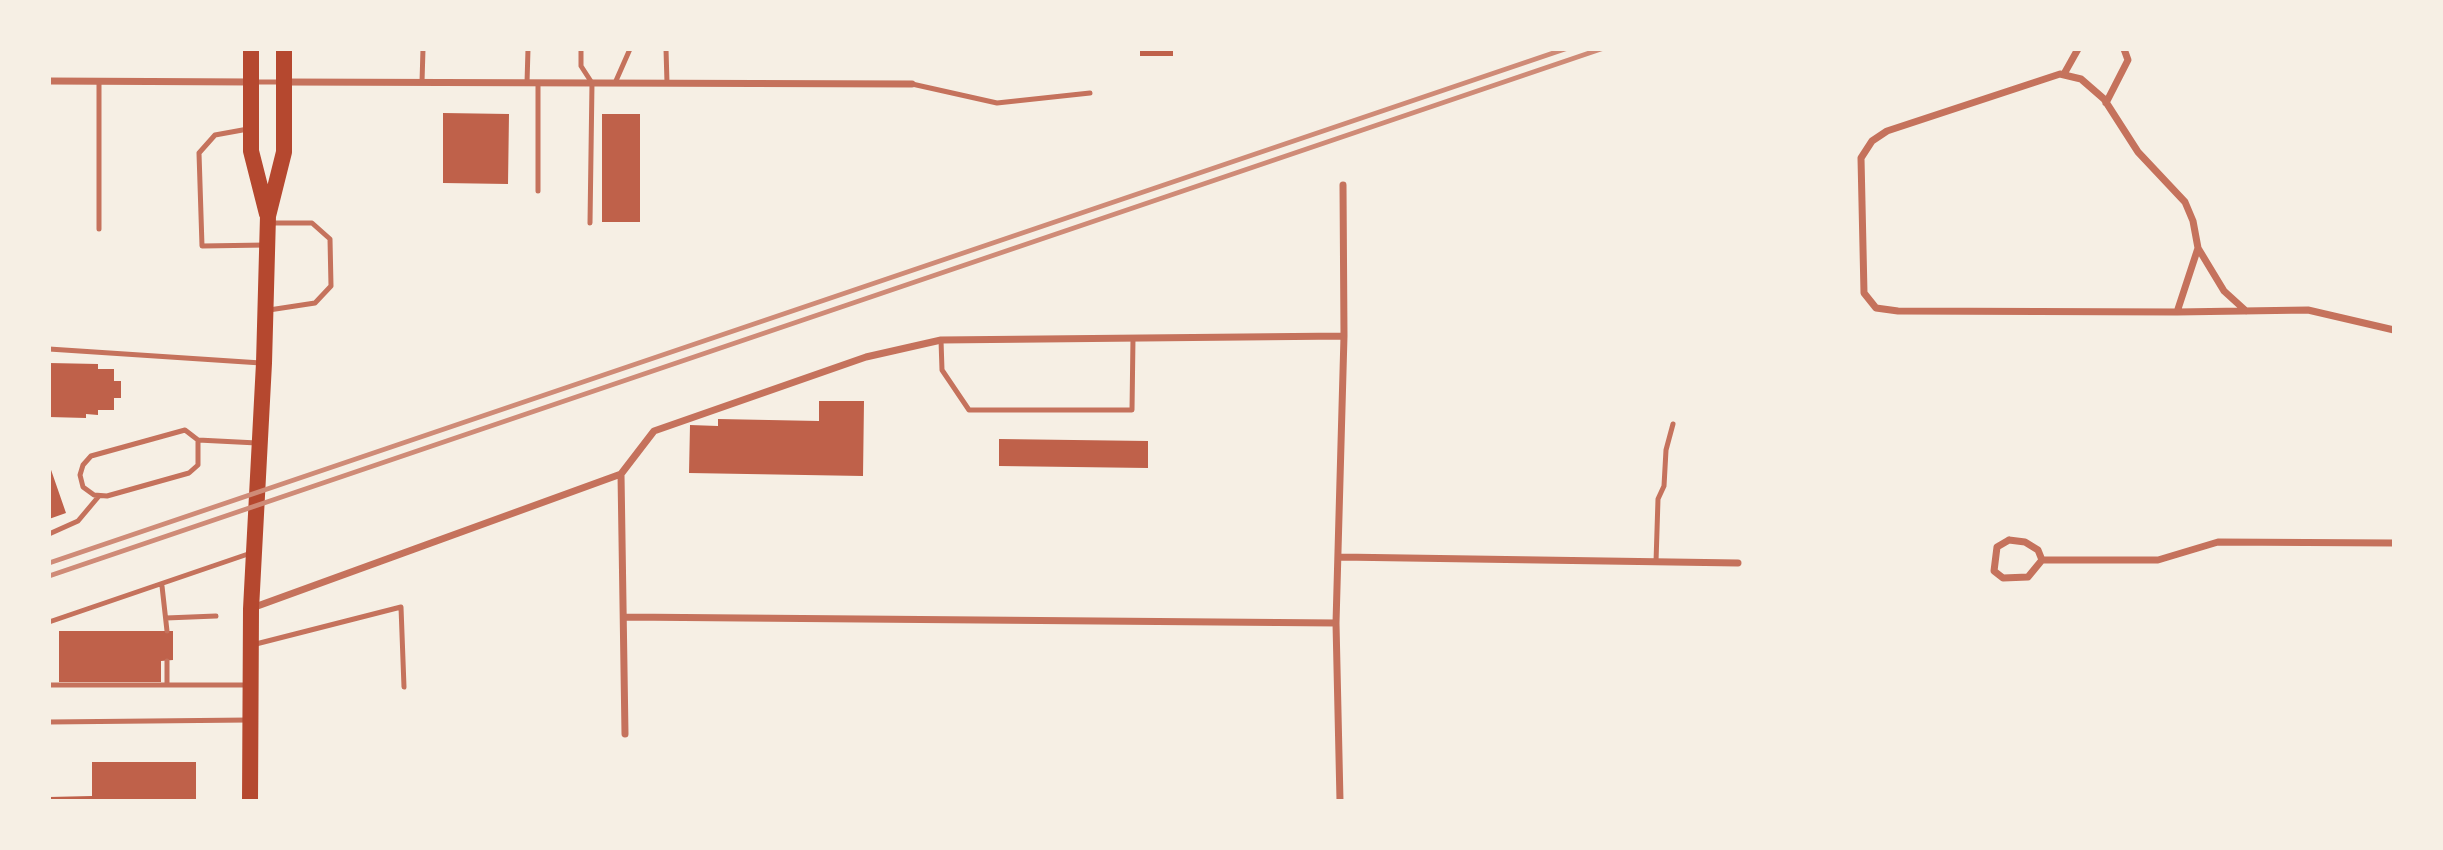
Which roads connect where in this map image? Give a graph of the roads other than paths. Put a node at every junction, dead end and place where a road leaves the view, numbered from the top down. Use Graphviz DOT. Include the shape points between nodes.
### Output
graph roads {
  1 [pos="251,49"];
  2 [pos="284,49"];
  3 [pos="423,49"];
  4 [pos="528,49"];
  5 [pos="581,49"];
  6 [pos="630,49"];
  7 [pos="666,49"];
  8 [pos="2078,49"];
  9 [pos="2124,49"];
  10 [pos="2064,74"];
  11 [pos="99,81"];
  12 [pos="49,82"];
  13 [pos="251,82"];
  14 [pos="284,82"];
  15 [pos="422,82"];
  16 [pos="527,83"];
  17 [pos="538,83"];
  18 [pos="592,83"];
  19 [pos="615,83"];
  20 [pos="667,83"];
  21 [pos="912,84"];
  22 [pos="1090,93"];
  23 [pos="2106,103"];
  24 [pos="251,129"];
  25 [pos="1343,185"];
  26 [pos="538,191"];
  27 [pos="267,220"];
  28 [pos="590,223"];
  29 [pos="99,229"];
  30 [pos="267,245"];
  31 [pos="2198,248"];
  32 [pos="266,310"];
  33 [pos="2246,311"];
  34 [pos="2177,312"];
  35 [pos="2394,330"];
  36 [pos="1344,336"];
  37 [pos="1133,338"];
  38 [pos="941,340"];
  39 [pos="49,349"];
  40 [pos="264,363"];
  41 [pos="1673,424"];
  42 [pos="198,440"];
  43 [pos="258,443"];
  44 [pos="621,474"];
  45 [pos="99,496"];
  46 [pos="49,534"];
  47 [pos="2394,543"];
  48 [pos="254,552"];
  49 [pos="1340,557"];
  50 [pos="2042,560"];
  51 [pos="1656,562"];
  52 [pos="1738,563"];
  53 [pos="162,586"];
  54 [pos="251,608"];
  55 [pos="216,616"];
  56 [pos="624,617"];
  57 [pos="166,618"];
  58 [pos="49,622"];
  59 [pos="1336,623"];
  60 [pos="167,631"];
  61 [pos="251,645"];
  62 [pos="167,661"];
  63 [pos="49,685"];
  64 [pos="167,685"];
  65 [pos="250,685"];
  66 [pos="404,687"];
  67 [pos="49,720"];
  68 [pos="250,720"];
  69 [pos="625,734"];
  70 [pos="250,801"];
  71 [pos="1340,801"];
  1 -- 13 [label="main road"];
  2 -- 14 [label="main road"];
  3 -- 15 [label="lane"];
  4 -- 16 [label="lane"];
  5 -- 18 [label="lane" via="581,66"];
  6 -- 19 [label="lane"];
  7 -- 20 [label="lane"];
  8 -- 10 [label="street"];
  9 -- 23 [label="street" via="2128,60"];
  10 -- 23 [label="street" via="2081,79"];
  10 -- 34 [label="street" via="1887,131 1871,141 1861,158 1864,293 1876,308 1898,311"];
  11 -- 12 [label="street"];
  11 -- 13 [label="street"];
  11 -- 29 [label="lane"];
  13 -- 14 [label="lane"];
  13 -- 24 [label="main road"];
  14 -- 15 [label="street"];
  14 -- 27 [label="main road" via="284,152"];
  15 -- 16 [label="street"];
  16 -- 17 [label="street"];
  17 -- 18 [label="street"];
  17 -- 26 [label="lane"];
  18 -- 19 [label="street"];
  18 -- 28 [label="lane"];
  19 -- 20 [label="street"];
  20 -- 21 [label="street"];
  21 -- 22 [label="lane" via="998,103"];
  23 -- 31 [label="street" via="2138,152 2185,202"];
  24 -- 27 [label="main road" via="251,151"];
  24 -- 30 [label="lane" via="215,135 199,153 202,246"];
  25 -- 36 [label="street"];
  27 -- 30 [label="main road"];
  27 -- 32 [label="lane" via="312,223 330,239 331,286 314,303"];
  30 -- 32 [label="main road"];
  31 -- 33 [label="street" via="2224,291"];
  31 -- 34 [label="street"];
  32 -- 40 [label="main road"];
  33 -- 34 [label="street"];
  33 -- 35 [label="street" via="2308,310"];
  36 -- 37 [label="street"];
  36 -- 49 [label="street"];
  37 -- 38 [label="street"];
  37 -- 38 [label="lane" via="1132,410 970,410 942,370"];
  38 -- 44 [label="street" via="866,357 654,431"];
  39 -- 40 [label="lane"];
  40 -- 43 [label="main road"];
  41 -- 51 [label="lane" via="1658,499"];
  42 -- 43 [label="lane"];
  42 -- 45 [label="lane" via="198,465 189,473"];
  42 -- 45 [label="lane" via="185,430 91,456 80,475 83,487"];
  43 -- 48 [label="main road"];
  44 -- 54 [label="street"];
  44 -- 56 [label="street"];
  45 -- 46 [label="lane" via="78,521"];
  47 -- 50 [label="street" via="2218,542 2158,560"];
  48 -- 53 [label="lane"];
  48 -- 54 [label="main road"];
  49 -- 51 [label="street"];
  49 -- 59 [label="street"];
  50 -- 50 [label="street" via="2028,577 2003,578 1994,570 1997,547 2009,540 2025,542 2038,550"];
  51 -- 52 [label="street"];
  53 -- 57 [label="lane"];
  53 -- 58 [label="lane"];
  54 -- 61 [label="main road"];
  55 -- 57 [label="lane"];
  56 -- 59 [label="street"];
  56 -- 69 [label="street"];
  57 -- 60 [label="lane"];
  59 -- 71 [label="street"];
  61 -- 65 [label="main road"];
  61 -- 66 [label="lane" via="401,607"];
  62 -- 64 [label="lane"];
  63 -- 64 [label="lane"];
  64 -- 65 [label="lane"];
  65 -- 68 [label="main road"];
  67 -- 68 [label="lane"];
  68 -- 70 [label="main road"];
}
